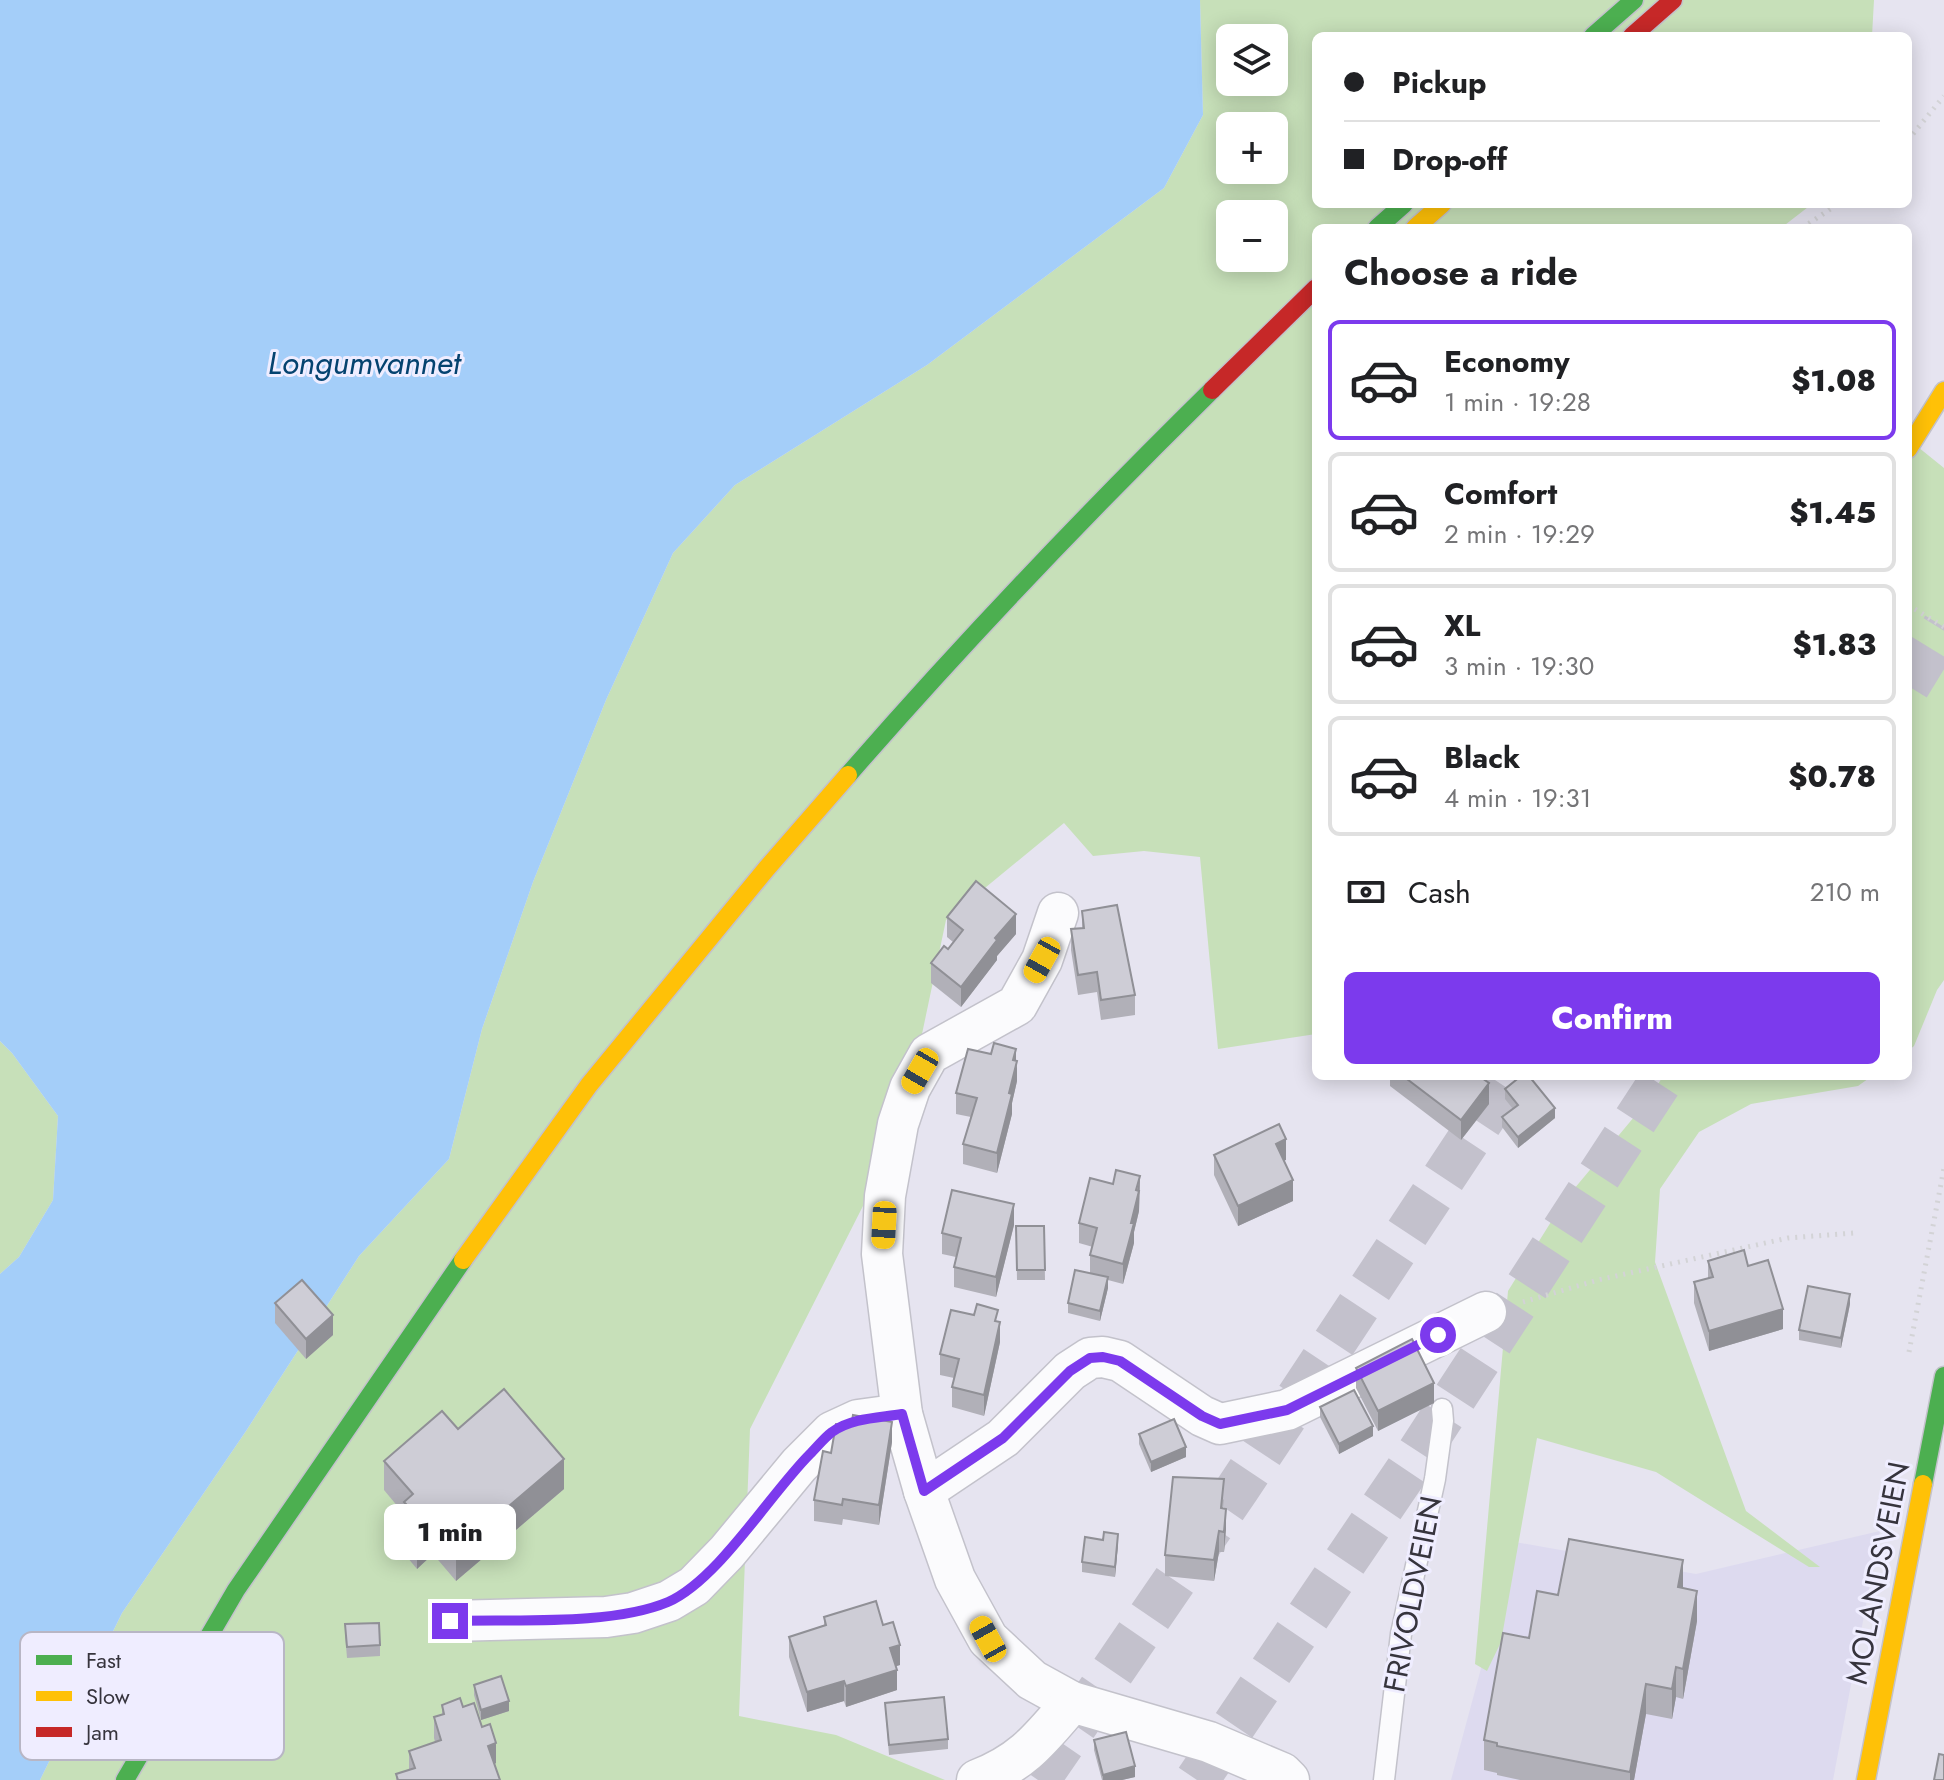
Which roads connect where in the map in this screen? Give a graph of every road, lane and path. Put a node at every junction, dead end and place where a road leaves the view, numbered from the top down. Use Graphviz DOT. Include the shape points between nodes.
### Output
graph roads {
  1 [pos="1634,0"];
  2 [pos="1673,0"];
  3 [pos="1598,32"];
  4 [pos="1637,32"];
  5 [pos="1944,96"];
  6 [pos="1912,135"];
  7 [pos="1400,208"];
  8 [pos="1438,208"];
  9 [pos="1832,208"];
  10 [pos="1382,224"];
  11 [pos="1420,224"];
  12 [pos="1808,224"];
  13 [pos="1312,292"];
  14 [pos="1944,391"];
  15 [pos="1912,443"];
  16 [pos="1912,607"];
  17 [pos="1944,627"];
  18 [pos="1058,913"];
  19 [pos="1854,1233"];
  20 [pos="1486,1312"];
  21 [pos="1944,1376"];
  22 [pos="1442,1409"];
  23 [pos="902,1414"];
  24 [pos="924,1491"];
  25 [pos="450,1621"];
  26 [pos="211,1632"];
  27 [pos="1072,1702"];
  28 [pos="137,1760"];
  29 [pos="125,1780"];
  30 [pos="977,1780"];
  31 [pos="1289,1780"];
  32 [pos="1384,1780"];
  33 [pos="1866,1780"];
  1 -- 3 [label="main road"];
  2 -- 4 [label="main road"];
  5 -- 6 [label="path"];
  7 -- 10 [label="main road"];
  8 -- 11 [label="main road"];
  9 -- 12 [label="path"];
  13 -- 26 [label="main road" via="1115,485 932,679 767,868 589,1085 425,1313"];
  14 -- 15 [label="main road"];
  16 -- 17 [label="path"];
  18 -- 23 [label="street" via="1042,960 1017,1005 929,1054 910,1088 885,1196 882,1254"];
  19 -- 20 [label="path" via="1788,1238 1598,1280"];
  20 -- 24 [label="street" via="1287,1410 1220,1424 1120,1361 1090,1358 1003,1438"];
  21 -- 33 [label="main road, MOLANDSVEIEN"];
  22 -- 32 [label="lane, FRIVOLDVEIEN" via="1435,1479 1401,1634"];
  23 -- 24 [label="street"];
  23 -- 25 [label="street" via="858,1420 832,1432 727,1552 694,1586 669,1601 606,1617"];
  24 -- 27 [label="street" via="955,1579 988,1639 1032,1680"];
  27 -- 30 [label="street" via="1030,1751"];
  27 -- 31 [label="street" via="1209,1742"];
  28 -- 29 [label="main road"];
}
